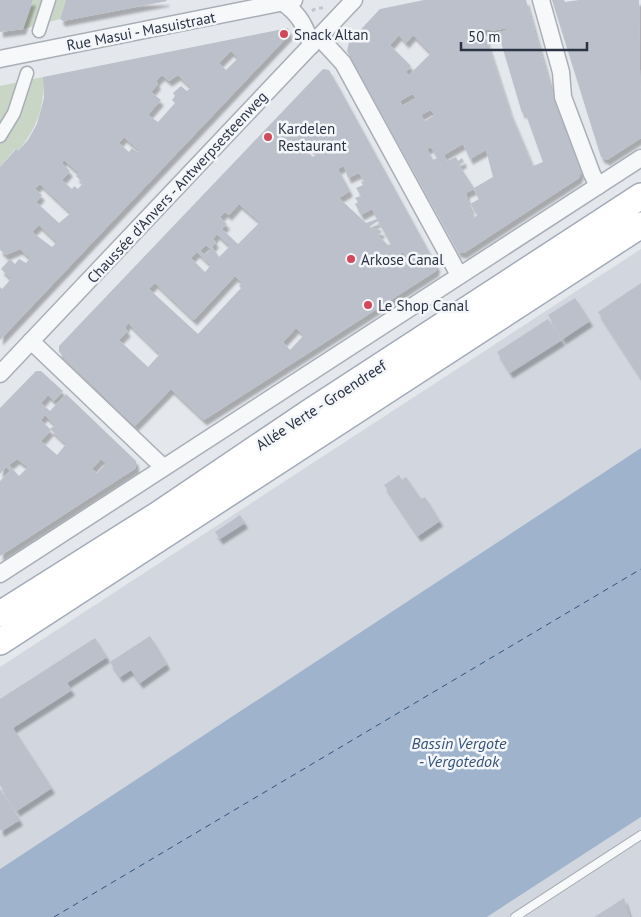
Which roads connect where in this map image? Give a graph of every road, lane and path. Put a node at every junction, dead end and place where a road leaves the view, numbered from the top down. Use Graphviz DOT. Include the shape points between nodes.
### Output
graph roads {
  1 [pos="49,0"];
  2 [pos="354,0"];
  3 [pos="541,0"];
  4 [pos="288,1"];
  5 [pos="328,8"];
  6 [pos="306,17"];
  7 [pos="39,31"];
  8 [pos="315,42"];
  9 [pos="0,59"];
  10 [pos="27,73"];
  11 [pos="3,131"];
  12 [pos="641,158"];
  13 [pos="598,186"];
  14 [pos="641,196"];
  15 [pos="641,226"];
  16 [pos="459,275"];
  17 [pos="31,341"];
  18 [pos="0,374"];
  19 [pos="163,467"];
  20 [pos="0,574"];
  21 [pos="0,614"];
  22 [pos="0,642"];
  23 [pos="641,835"];
  24 [pos="515,917"];
  1 -- 7 [label="street"];
  2 -- 8 [label="street, Chaussée d'Anvers - Antwerpsesteenweg"];
  3 -- 13 [label="street" via="561,72 563,97"];
  4 -- 8 [label="street, Rue Masui - Masuistraat"];
  4 -- 9 [label="street, Rue Masui - Masuistraat"];
  5 -- 6 [label="path" via="316,8"];
  8 -- 16 [label="street" via="343,63"];
  8 -- 17 [label="street, Chaussée d'Anvers - Antwerpsesteenweg"];
  10 -- 11 [label="street" via="14,113"];
  12 -- 13 [label="street"];
  13 -- 16 [label="street"];
  14 -- 21 [label="main road, Allée Verte - Groendreef" via="311,410 157,515"];
  15 -- 22 [label="main road, Allée Verte - Groendreef"];
  16 -- 19 [label="street"];
  17 -- 18 [label="street, Chaussée d'Anvers - Antwerpsesteenweg"];
  17 -- 19 [label="street"];
  19 -- 20 [label="street"];
  23 -- 24 [label="lane"];
}
